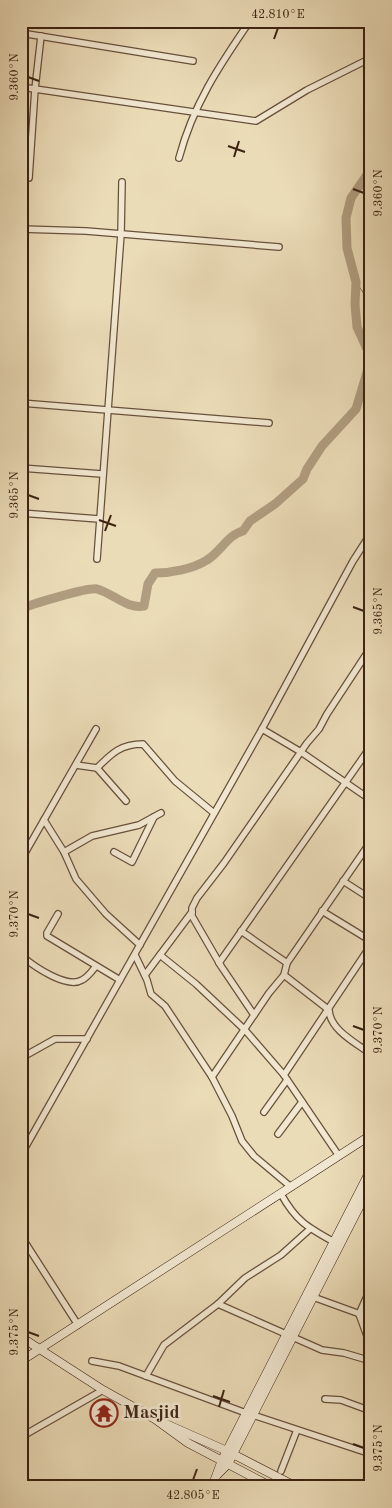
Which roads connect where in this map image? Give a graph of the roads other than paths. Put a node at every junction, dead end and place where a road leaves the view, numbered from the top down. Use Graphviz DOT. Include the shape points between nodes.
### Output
graph roads {
  1 [pos="250,21"];
  2 [pos="21,33"];
  3 [pos="41,36"];
  4 [pos="371,58"];
  5 [pos="193,61"];
  6 [pos="21,87"];
  7 [pos="35,89"];
  8 [pos="194,112"];
  9 [pos="179,158"];
  10 [pos="21,177"];
  11 [pos="122,182"];
  12 [pos="21,229"];
  13 [pos="121,234"];
  14 [pos="280,247"];
  15 [pos="21,403"];
  16 [pos="108,410"];
  17 [pos="269,423"];
  18 [pos="21,468"];
  19 [pos="102,474"];
  20 [pos="21,512"];
  21 [pos="99,519"];
  22 [pos="371,533"];
  23 [pos="97,559"];
  24 [pos="371,647"];
  25 [pos="96,729"];
  26 [pos="262,729"];
  27 [pos="371,746"];
  28 [pos="301,752"];
  29 [pos="76,765"];
  30 [pos="98,768"];
  31 [pos="346,782"];
  32 [pos="371,800"];
  33 [pos="126,801"];
  34 [pos="161,813"];
  35 [pos="214,813"];
  36 [pos="154,817"];
  37 [pos="44,820"];
  38 [pos="371,840"];
  39 [pos="64,852"];
  40 [pos="114,852"];
  41 [pos="21,860"];
  42 [pos="343,881"];
  43 [pos="371,899"];
  44 [pos="322,911"];
  45 [pos="192,912"];
  46 [pos="58,914"];
  47 [pos="241,931"];
  48 [pos="371,941"];
  49 [pos="140,945"];
  50 [pos="371,945"];
  51 [pos="135,955"];
  52 [pos="160,955"];
  53 [pos="23,957"];
  54 [pos="219,963"];
  55 [pos="287,963"];
  56 [pos="96,966"];
  57 [pos="145,975"];
  58 [pos="284,975"];
  59 [pos="120,980"];
  60 [pos="329,1010"];
  61 [pos="254,1016"];
  62 [pos="245,1030"];
  63 [pos="87,1039"];
  64 [pos="371,1054"];
  65 [pos="21,1058"];
  66 [pos="212,1077"];
  67 [pos="285,1078"];
  68 [pos="302,1102"];
  69 [pos="264,1112"];
  70 [pos="278,1134"];
  71 [pos="371,1135"];
  72 [pos="21,1155"];
  73 [pos="339,1156"];
  74 [pos="371,1169"];
  75 [pos="371,1184"];
  76 [pos="291,1187"];
  77 [pos="281,1194"];
  78 [pos="367,1199"];
  79 [pos="310,1229"];
  80 [pos="21,1236"];
  81 [pos="334,1242"];
  82 [pos="371,1287"];
  83 [pos="313,1297"];
  84 [pos="218,1304"];
  85 [pos="359,1314"];
  86 [pos="371,1318"];
  87 [pos="78,1325"];
  88 [pos="290,1336"];
  89 [pos="21,1337"];
  90 [pos="39,1349"];
  91 [pos="368,1360"];
  92 [pos="21,1361"];
  93 [pos="92,1361"];
  94 [pos="146,1376"];
  95 [pos="102,1390"];
  96 [pos="325,1399"];
  97 [pos="371,1411"];
  98 [pos="249,1414"];
  99 [pos="155,1420"];
  100 [pos="297,1430"];
  101 [pos="21,1436"];
  102 [pos="230,1452"];
  103 [pos="371,1454"];
  104 [pos="225,1462"];
  105 [pos="280,1471"];
  106 [pos="212,1487"];
  107 [pos="272,1487"];
  108 [pos="297,1487"];
  1 -- 8 [label="street"];
  2 -- 3 [label="street"];
  3 -- 5 [label="street"];
  3 -- 7 [label="street"];
  4 -- 8 [label="street" via="307,90 256,121"];
  6 -- 7 [label="street"];
  7 -- 8 [label="street"];
  7 -- 10 [label="street" via="29,178"];
  8 -- 9 [label="street"];
  11 -- 13 [label="street"];
  12 -- 13 [label="street"];
  13 -- 14 [label="street"];
  13 -- 16 [label="street"];
  15 -- 16 [label="street"];
  16 -- 17 [label="street"];
  16 -- 19 [label="street"];
  18 -- 19 [label="street"];
  19 -- 21 [label="street"];
  20 -- 21 [label="street"];
  21 -- 23 [label="street"];
  22 -- 26 [label="street"];
  24 -- 28 [label="street"];
  25 -- 29 [label="street"];
  26 -- 28 [label="street"];
  26 -- 35 [label="street"];
  27 -- 31 [label="street"];
  28 -- 31 [label="street"];
  28 -- 45 [label="street" via="197,898"];
  29 -- 30 [label="street"];
  29 -- 37 [label="street"];
  30 -- 33 [label="street"];
  30 -- 35 [label="street" via="120,748 143,744 175,781"];
  31 -- 32 [label="street"];
  31 -- 47 [label="street"];
  34 -- 36 [label="street"];
  35 -- 49 [label="street"];
  36 -- 39 [label="street" via="139,825 92,836"];
  36 -- 40 [label="street" via="132,862"];
  37 -- 39 [label="street"];
  37 -- 41 [label="street"];
  38 -- 42 [label="street"];
  39 -- 49 [label="street" via="76,879 106,914"];
  42 -- 43 [label="street"];
  42 -- 44 [label="street"];
  44 -- 48 [label="street"];
  44 -- 55 [label="street"];
  45 -- 52 [label="street"];
  45 -- 54 [label="street"];
  46 -- 56 [label="street" via="47,936"];
  47 -- 54 [label="street"];
  47 -- 55 [label="street"];
  49 -- 51 [label="street"];
  50 -- 60 [label="street"];
  51 -- 57 [label="street"];
  51 -- 59 [label="street"];
  52 -- 57 [label="street"];
  52 -- 62 [label="street"];
  53 -- 56 [label="street" via="54,977 74,983 82,980"];
  54 -- 61 [label="street"];
  55 -- 58 [label="street"];
  56 -- 59 [label="street"];
  57 -- 66 [label="street" via="151,994 165,1006"];
  58 -- 60 [label="street"];
  58 -- 61 [label="street"];
  59 -- 63 [label="street"];
  60 -- 64 [label="street" via="331,1021"];
  60 -- 67 [label="street"];
  61 -- 62 [label="street"];
  62 -- 66 [label="street"];
  62 -- 67 [label="street"];
  63 -- 65 [label="street" via="55,1040"];
  63 -- 72 [label="street"];
  66 -- 76 [label="street" via="242,1141 254,1156"];
  67 -- 68 [label="street"];
  67 -- 69 [label="street"];
  68 -- 70 [label="street"];
  68 -- 73 [label="street"];
  71 -- 73 [label="main road"];
  73 -- 76 [label="main road"];
  74 -- 81 [label="main road"];
  75 -- 78 [label="main road"];
  76 -- 77 [label="main road"];
  77 -- 79 [label="street" via="291,1212"];
  77 -- 87 [label="main road"];
  78 -- 83 [label="main road"];
  79 -- 81 [label="street"];
  79 -- 84 [label="street" via="281,1255 245,1278"];
  80 -- 87 [label="street"];
  81 -- 88 [label="main road"];
  82 -- 85 [label="street"];
  83 -- 85 [label="street"];
  83 -- 88 [label="main road"];
  84 -- 88 [label="street"];
  84 -- 94 [label="street" via="164,1345"];
  85 -- 86 [label="street"];
  85 -- 91 [label="street" via="371,1347"];
  87 -- 90 [label="main road"];
  88 -- 91 [label="street" via="322,1350"];
  88 -- 98 [label="main road"];
  89 -- 90 [label="main road"];
  90 -- 92 [label="main road"];
  90 -- 95 [label="main road"];
  93 -- 94 [label="street"];
  94 -- 98 [label="street"];
  95 -- 99 [label="main road"];
  95 -- 101 [label="street"];
  96 -- 97 [label="street" via="341,1400"];
  98 -- 100 [label="street"];
  98 -- 102 [label="main road"];
  99 -- 102 [label="main road"];
  99 -- 104 [label="main road" via="188,1444"];
  100 -- 103 [label="street"];
  100 -- 105 [label="street"];
  102 -- 104 [label="main road"];
  102 -- 108 [label="main road"];
  104 -- 106 [label="main road"];
  104 -- 107 [label="main road"];
}
